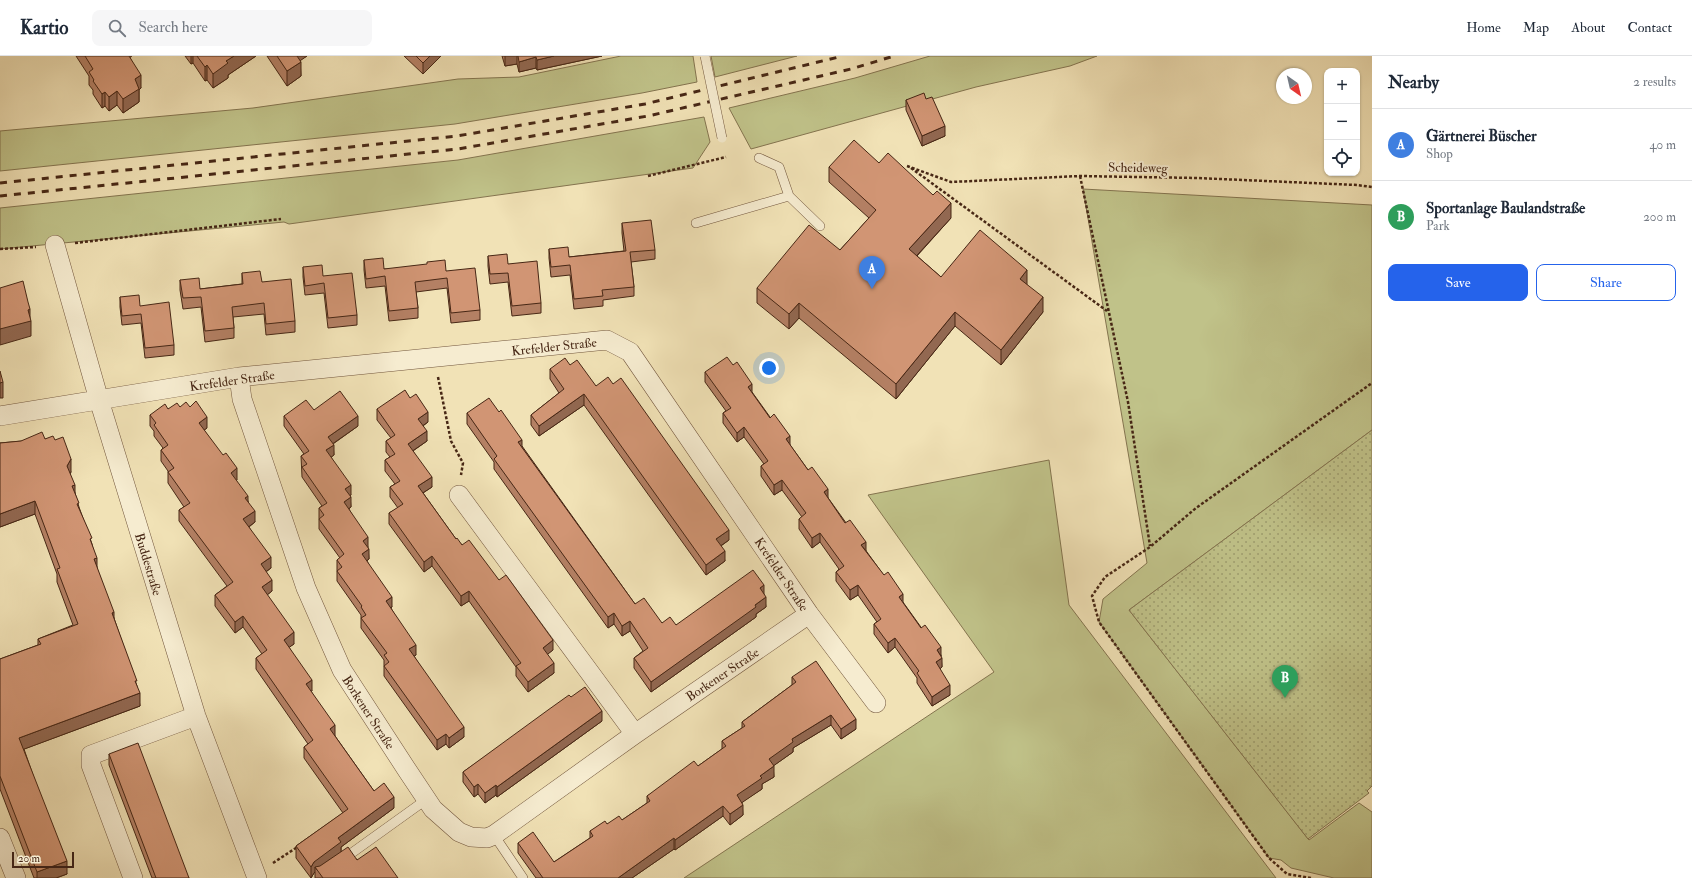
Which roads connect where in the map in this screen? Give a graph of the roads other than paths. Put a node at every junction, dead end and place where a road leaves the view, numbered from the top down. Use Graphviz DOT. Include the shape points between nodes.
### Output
graph roads {
  1 [pos="705,56"];
  2 [pos="722,138"];
  3 [pos="759,158"];
  4 [pos="789,196"];
  5 [pos="696,223"];
  6 [pos="820,226"];
  7 [pos="55,245"];
  8 [pos="239,377"];
  9 [pos="99,400"];
  10 [pos="0,416"];
  11 [pos="459,494"];
  12 [pos="809,614"];
  13 [pos="876,703"];
  14 [pos="196,716"];
  15 [pos="635,734"];
  16 [pos="427,799"];
  17 [pos="494,835"];
  18 [pos="0,838"];
  19 [pos="336,864"];
  20 [pos="257,876"];
  21 [pos="16,878"];
  22 [pos="133,878"];
  23 [pos="523,878"];
  1 -- 2 [label="lane, bridge"];
  3 -- 4 [label="lane" via="780,167"];
  4 -- 5 [label="lane"];
  4 -- 6 [label="lane"];
  7 -- 9 [label="street, Buddestraße"];
  8 -- 9 [label="street, Krefelder Straße"];
  8 -- 12 [label="street, Krefelder Straße" via="607,340 630,352"];
  8 -- 16 [label="street, Borkener Straße" via="242,399 306,588 342,670"];
  9 -- 10 [label="street, Krefelder Straße"];
  9 -- 14 [label="street, Buddestraße"];
  11 -- 15 [label="street"];
  12 -- 13 [label="street, Krefelder Straße"];
  12 -- 15 [label="street, Borkener Straße"];
  14 -- 20 [label="street, Buddestraße"];
  14 -- 22 [label="street" via="91,755 91,765"];
  15 -- 17 [label="street, Borkener Straße"];
  16 -- 17 [label="street, Borkener Straße" via="433,809 459,832 471,837 487,838"];
  16 -- 19 [label="lane"];
  17 -- 23 [label="lane"];
  18 -- 21 [label="street"];
}
